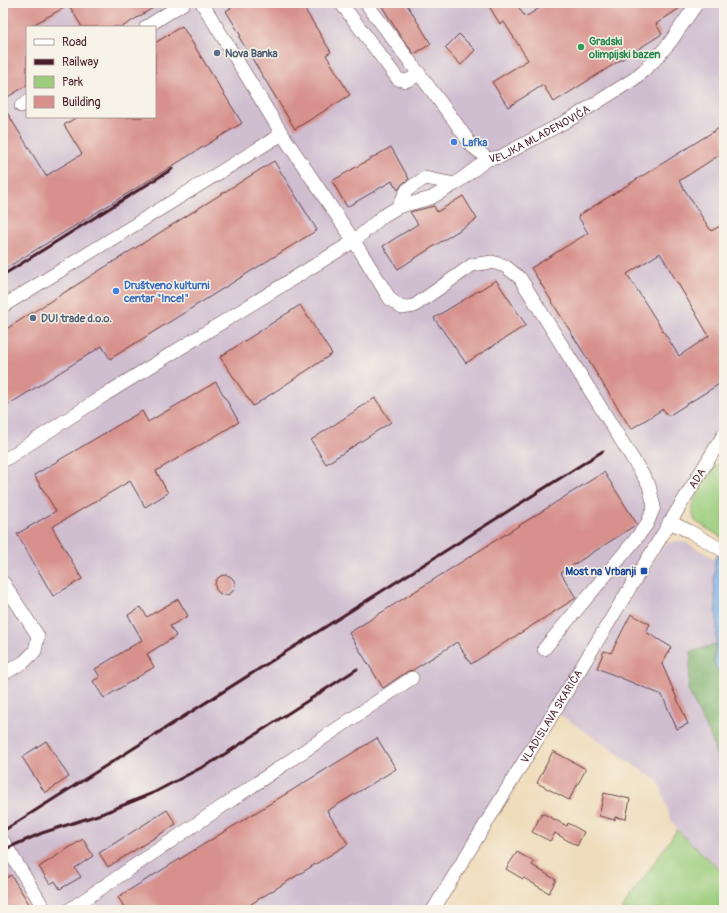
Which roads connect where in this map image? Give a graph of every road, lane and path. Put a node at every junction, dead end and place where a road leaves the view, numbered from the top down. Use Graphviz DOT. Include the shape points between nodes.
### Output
graph roads {
  1 [pos="184,3"];
  2 [pos="202,3"];
  3 [pos="341,3"];
  4 [pos="366,3"];
  5 [pos="696,3"];
  6 [pos="148,26"];
  7 [pos="419,73"];
  8 [pos="282,134"];
  9 [pos="488,159"];
  10 [pos="455,184"];
  11 [pos="398,207"];
  12 [pos="354,241"];
  13 [pos="3,306"];
  14 [pos="724,434"];
  15 [pos="3,461"];
  16 [pos="669,522"];
  17 [pos="724,552"];
  18 [pos="3,582"];
  19 [pos="544,649"];
  20 [pos="3,674"];
  21 [pos="412,678"];
  22 [pos="3,842"];
  23 [pos="45,910"];
  24 [pos="69,910"];
  25 [pos="433,910"];
  1 -- 6 [label="street"];
  2 -- 8 [label="street"];
  3 -- 7 [label="street" via="398,78 405,81"];
  4 -- 7 [label="street, VELJKA MLAĐENOVIĆA"];
  5 -- 9 [label="street, VELJKA MLAĐENOVIĆA" via="672,41 634,79 574,117 500,157"];
  7 -- 9 [label="street, VELJKA MLAĐENOVIĆA" via="472,146"];
  8 -- 12 [label="street"];
  8 -- 13 [label="street"];
  9 -- 10 [label="street"];
  10 -- 11 [label="street" via="431,198"];
  10 -- 11 [label="street" via="425,178 407,190"];
  11 -- 12 [label="street" via="383,216"];
  12 -- 15 [label="street" via="106,394"];
  12 -- 19 [label="street" via="390,299 402,308 414,306 472,265 492,262 505,266 520,278 649,485 654,508 647,524"];
  14 -- 16 [label="street, ADA"];
  16 -- 17 [label="street"];
  16 -- 25 [label="street, VLADISLAVA SKARIĆA"];
  18 -- 20 [label="street" via="38,636 35,651 24,662"];
  21 -- 24 [label="street"];
  22 -- 23 [label="street"];
}
